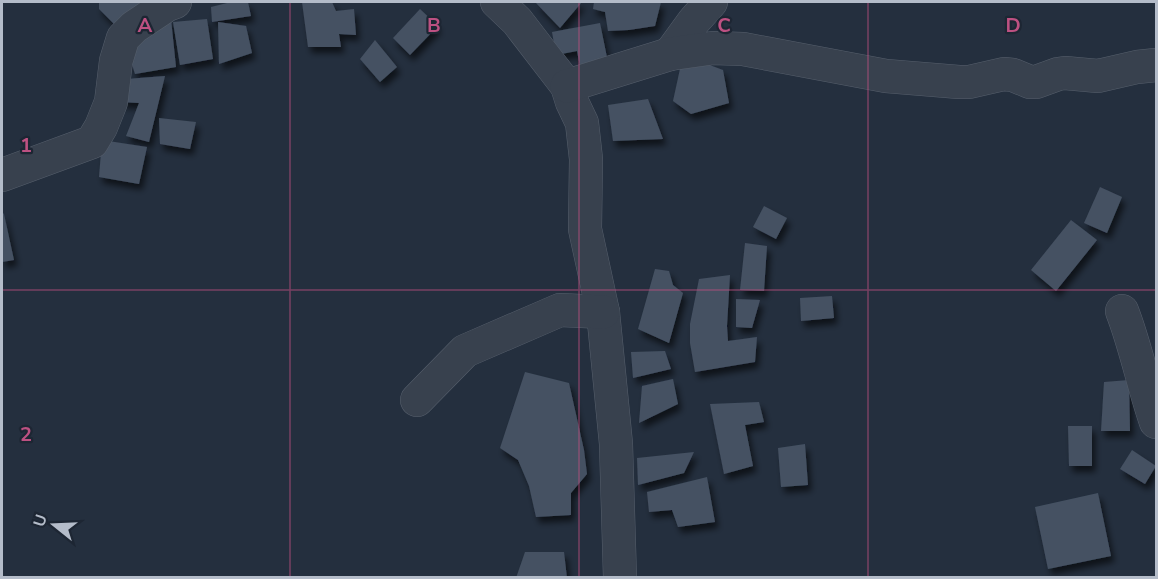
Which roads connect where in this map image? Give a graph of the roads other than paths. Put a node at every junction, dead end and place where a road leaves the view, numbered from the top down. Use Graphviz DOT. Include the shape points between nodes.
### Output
graph roads {
  1 [pos="175,2"];
  2 [pos="497,2"];
  3 [pos="711,2"];
  4 [pos="670,54"];
  5 [pos="1156,65"];
  6 [pos="567,86"];
  7 [pos="2,175"];
  8 [pos="1122,311"];
  9 [pos="603,312"];
  10 [pos="417,400"];
  11 [pos="1156,422"];
  12 [pos="620,578"];
  1 -- 7 [label="street" via="123,38 111,102 92,142"];
  2 -- 6 [label="street" via="517,21"];
  3 -- 4 [label="street"];
  4 -- 5 [label="street" via="713,48 743,49 886,76 959,82 1004,74 1036,82 1065,73 1098,76"];
  4 -- 6 [label="street"];
  6 -- 9 [label="street" via="582,123 585,229"];
  8 -- 11 [label="street"];
  9 -- 10 [label="street" via="560,310 465,351"];
  9 -- 12 [label="street" via="616,444"];
}
